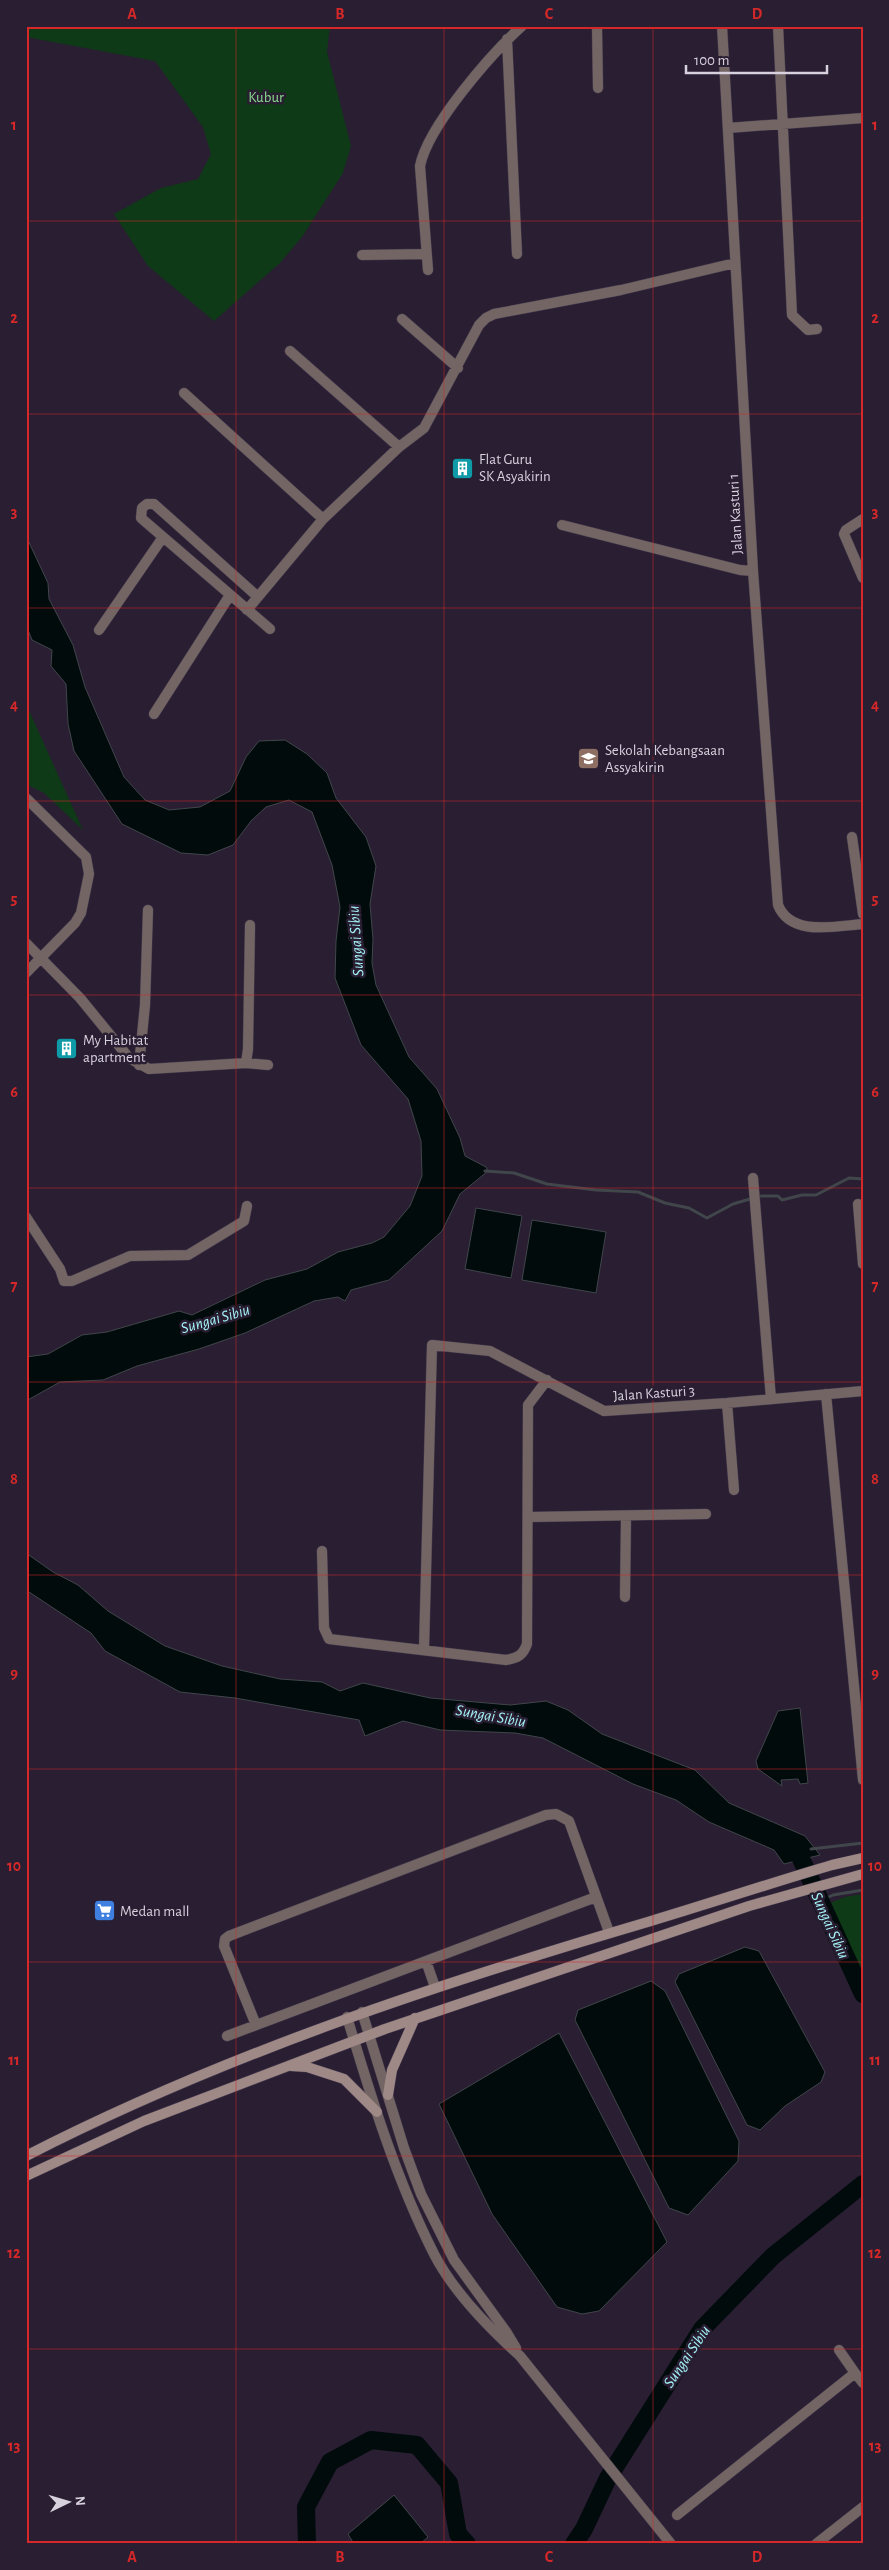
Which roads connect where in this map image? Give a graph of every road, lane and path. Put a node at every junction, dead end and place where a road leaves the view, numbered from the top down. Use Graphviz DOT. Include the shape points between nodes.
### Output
graph roads {
  1 [pos="522,26"];
  2 [pos="597,26"];
  3 [pos="722,26"];
  4 [pos="778,26"];
  5 [pos="507,40"];
  6 [pos="598,88"];
  7 [pos="863,118"];
  8 [pos="783,124"];
  9 [pos="728,128"];
  10 [pos="426,254"];
  11 [pos="517,254"];
  12 [pos="362,256"];
  13 [pos="735,263"];
  14 [pos="428,270"];
  15 [pos="402,319"];
  16 [pos="817,329"];
  17 [pos="290,351"];
  18 [pos="458,368"];
  19 [pos="184,393"];
  20 [pos="399,447"];
  21 [pos="323,519"];
  22 [pos="863,519"];
  23 [pos="562,525"];
  24 [pos="163,537"];
  25 [pos="753,571"];
  26 [pos="863,578"];
  27 [pos="230,595"];
  28 [pos="258,597"];
  29 [pos="247,610"];
  30 [pos="270,629"];
  31 [pos="99,630"];
  32 [pos="154,714"];
  33 [pos="26,798"];
  34 [pos="852,837"];
  35 [pos="148,910"];
  36 [pos="863,914"];
  37 [pos="863,924"];
  38 [pos="250,925"];
  39 [pos="26,943"];
  40 [pos="41,958"];
  41 [pos="26,973"];
  42 [pos="246,1062"];
  43 [pos="139,1065"];
  44 [pos="268,1065"];
  45 [pos="752,1178"];
  46 [pos="858,1204"];
  47 [pos="247,1206"];
  48 [pos="26,1217"];
  49 [pos="863,1264"];
  50 [pos="547,1380"];
  51 [pos="863,1391"];
  52 [pos="826,1394"];
  53 [pos="771,1399"];
  54 [pos="726,1403"];
  55 [pos="734,1490"];
  56 [pos="706,1514"];
  57 [pos="626,1516"];
  58 [pos="529,1517"];
  59 [pos="322,1551"];
  60 [pos="625,1597"];
  61 [pos="424,1649"];
  62 [pos="863,1780"];
  63 [pos="862,1858"];
  64 [pos="863,1874"];
  65 [pos="596,1897"];
  66 [pos="609,1932"];
  67 [pos="426,1961"];
  68 [pos="434,1988"];
  69 [pos="362,2012"];
  70 [pos="347,2017"];
  71 [pos="415,2018"];
  72 [pos="256,2025"];
  73 [pos="368,2035"];
  74 [pos="227,2036"];
  75 [pos="354,2040"];
  76 [pos="285,2066"];
  77 [pos="388,2095"];
  78 [pos="377,2112"];
  79 [pos="26,2156"];
  80 [pos="26,2176"];
  81 [pos="839,2350"];
  82 [pos="520,2356"];
  83 [pos="856,2373"];
  84 [pos="863,2383"];
  85 [pos="863,2507"];
  86 [pos="677,2515"];
  87 [pos="672,2544"];
  88 [pos="816,2544"];
  1 -- 5 [label="street"];
  2 -- 6 [label="street"];
  3 -- 9 [label="street, Jalan Kasturi 1"];
  4 -- 8 [label="street"];
  5 -- 10 [label="street" via="462,92 422,156"];
  5 -- 11 [label="street"];
  7 -- 8 [label="street"];
  8 -- 9 [label="street"];
  8 -- 16 [label="street" via="792,315 808,330"];
  9 -- 13 [label="street, Jalan Kasturi 1"];
  10 -- 12 [label="street"];
  10 -- 14 [label="street"];
  13 -- 18 [label="street" via="621,290 494,314 479,325"];
  13 -- 25 [label="street, Jalan Kasturi 1"];
  15 -- 18 [label="street"];
  17 -- 20 [label="street"];
  18 -- 20 [label="street" via="428,423"];
  19 -- 21 [label="street"];
  20 -- 21 [label="street"];
  21 -- 28 [label="street"];
  22 -- 26 [label="street" via="844,534"];
  23 -- 25 [label="street"];
  24 -- 27 [label="street"];
  24 -- 28 [label="street" via="142,518 140,513 147,504 154,504"];
  24 -- 31 [label="street"];
  25 -- 37 [label="street, Jalan Kasturi 1" via="778,905 786,919 797,925"];
  27 -- 29 [label="street"];
  27 -- 32 [label="street"];
  28 -- 29 [label="street"];
  29 -- 30 [label="street"];
  33 -- 40 [label="street" via="86,857 89,874 81,912"];
  34 -- 36 [label="street"];
  35 -- 43 [label="street" via="145,1005"];
  38 -- 42 [label="street"];
  39 -- 40 [label="street"];
  40 -- 41 [label="street"];
  40 -- 43 [label="street" via="80,998 129,1058"];
  42 -- 43 [label="street" via="148,1069"];
  42 -- 44 [label="street"];
  45 -- 53 [label="street"];
  46 -- 49 [label="street"];
  47 -- 48 [label="street" via="244,1221 188,1254 130,1256 72,1281 64,1281 60,1269"];
  50 -- 54 [label="street, Jalan Kasturi 3" via="604,1411"];
  50 -- 58 [label="street" via="528,1405"];
  50 -- 61 [label="street, Jalan Kasturi 3" via="490,1351 432,1345"];
  51 -- 52 [label="street, Jalan Kasturi 3"];
  52 -- 53 [label="street, Jalan Kasturi 3"];
  52 -- 62 [label="street"];
  53 -- 54 [label="street, Jalan Kasturi 3"];
  54 -- 55 [label="street"];
  56 -- 57 [label="street"];
  57 -- 58 [label="street"];
  57 -- 60 [label="street"];
  58 -- 61 [label="street" via="527,1644 524,1652 517,1658 506,1660"];
  59 -- 61 [label="street" via="324,1628 329,1639"];
  63 -- 66 [label="street" via="832,1864"];
  64 -- 71 [label="street" via="749,1906"];
  65 -- 66 [label="street"];
  65 -- 67 [label="street"];
  65 -- 72 [label="street" via="569,1821 556,1814 546,1816 229,1936 224,1946"];
  66 -- 68 [label="street"];
  67 -- 68 [label="street"];
  67 -- 72 [label="street"];
  68 -- 69 [label="street"];
  69 -- 70 [label="street"];
  69 -- 73 [label="street"];
  70 -- 75 [label="street"];
  70 -- 79 [label="street" via="238,2060 64,2136"];
  71 -- 73 [label="street"];
  71 -- 77 [label="street" via="392,2070"];
  72 -- 74 [label="street"];
  73 -- 75 [label="street"];
  73 -- 77 [label="street"];
  75 -- 76 [label="street"];
  75 -- 78 [label="street"];
  76 -- 78 [label="street" via="307,2067 344,2079"];
  76 -- 80 [label="street" via="144,2121"];
  77 -- 82 [label="street" via="404,2148 438,2232"];
  78 -- 82 [label="street" via="402,2182 435,2255 463,2296"];
  81 -- 83 [label="street"];
  82 -- 87 [label="street"];
  83 -- 84 [label="street"];
  83 -- 86 [label="street"];
  85 -- 88 [label="street"];
}
